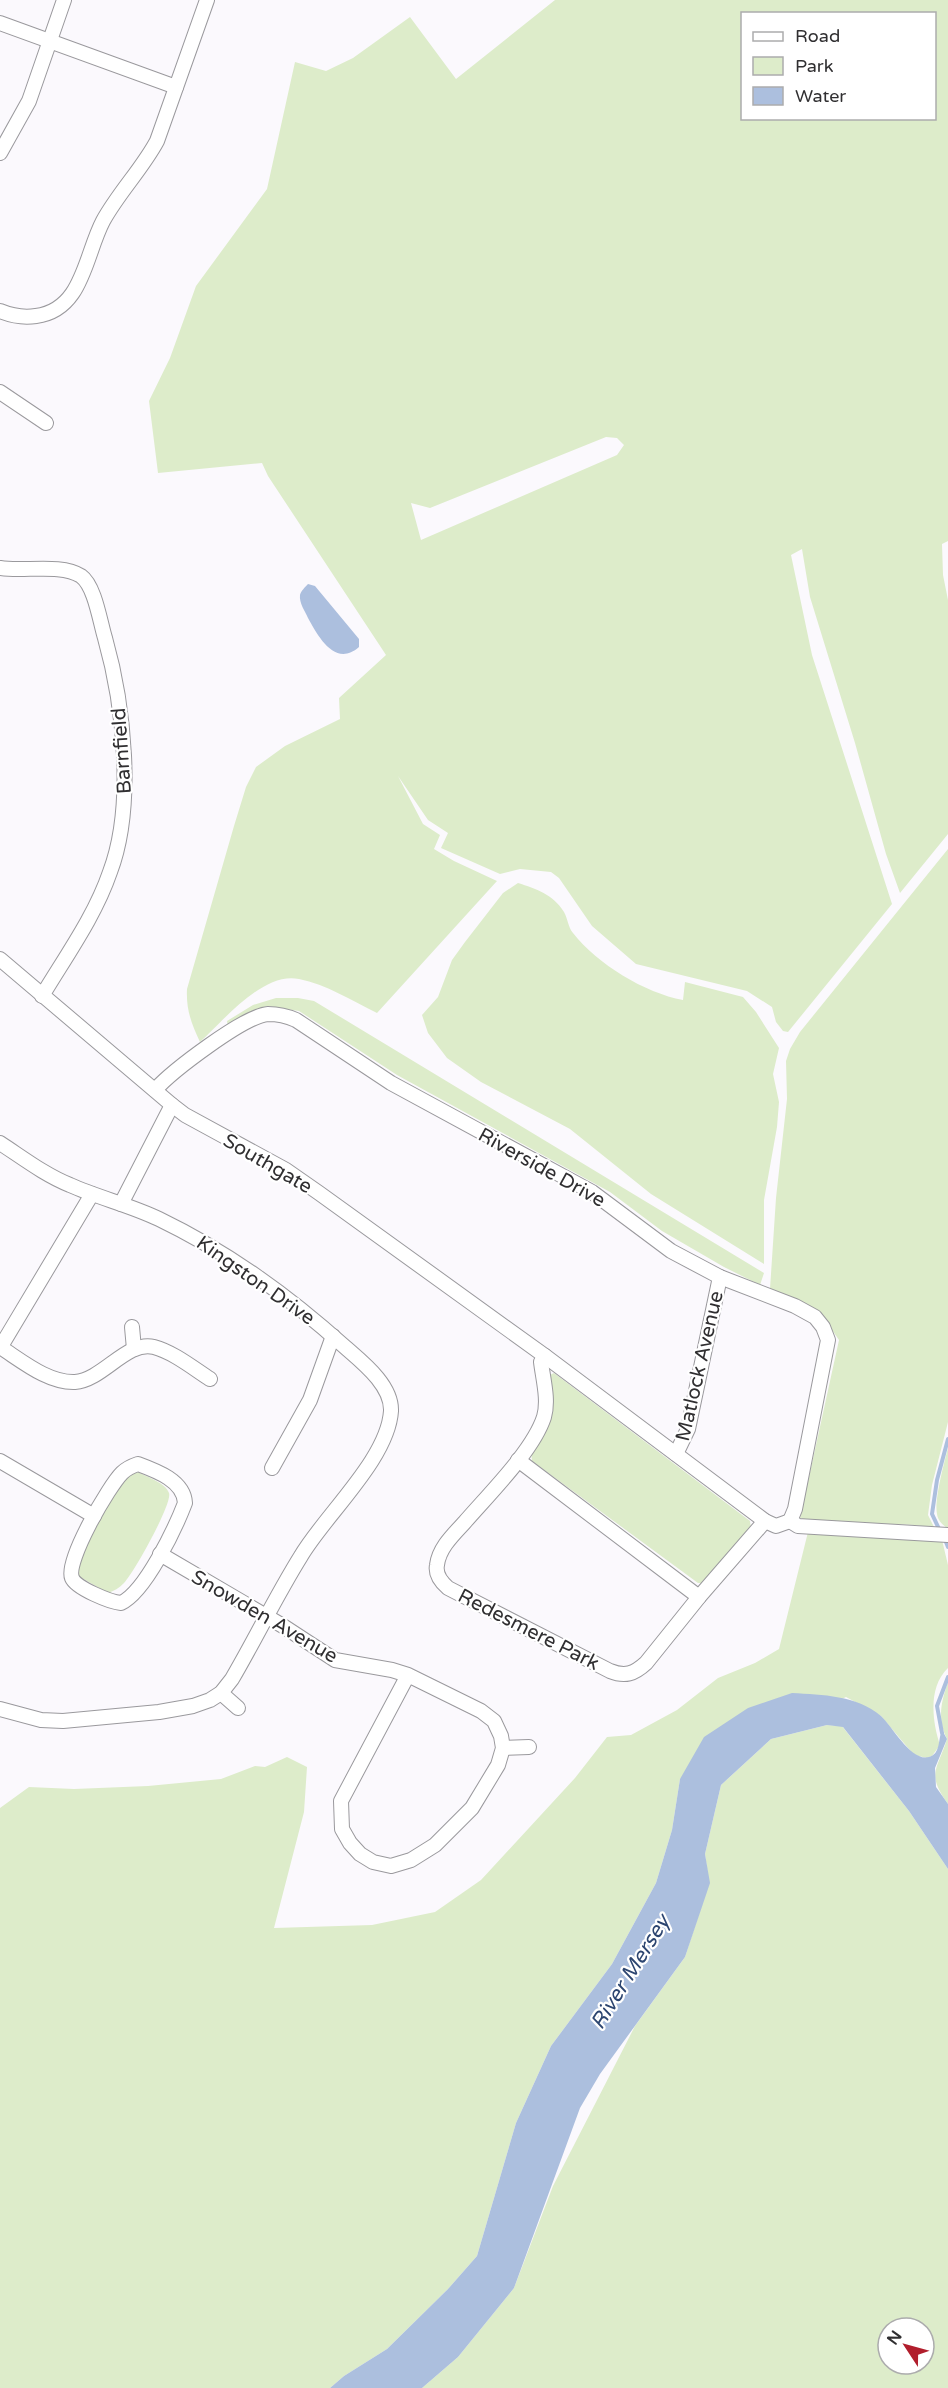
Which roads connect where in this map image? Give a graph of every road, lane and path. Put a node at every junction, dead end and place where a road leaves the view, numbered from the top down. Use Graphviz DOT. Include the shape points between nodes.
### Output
graph roads {
  1 [pos="64,0"];
  2 [pos="207,0"];
  3 [pos="0,23"];
  4 [pos="50,41"];
  5 [pos="176,87"];
  6 [pos="0,153"];
  7 [pos="0,311"];
  8 [pos="0,392"];
  9 [pos="47,424"];
  10 [pos="0,568"];
  11 [pos="0,959"];
  12 [pos="42,996"];
  13 [pos="155,1090"];
  14 [pos="172,1105"];
  15 [pos="0,1143"];
  16 [pos="92,1194"];
  17 [pos="121,1204"];
  18 [pos="720,1277"];
  19 [pos="132,1326"];
  20 [pos="333,1336"];
  21 [pos="0,1348"];
  22 [pos="134,1349"];
  23 [pos="545,1356"];
  24 [pos="210,1378"];
  25 [pos="676,1454"];
  26 [pos="518,1460"];
  27 [pos="0,1461"];
  28 [pos="272,1468"];
  29 [pos="94,1516"];
  30 [pos="765,1521"];
  31 [pos="790,1521"];
  32 [pos="948,1534"];
  33 [pos="160,1554"];
  34 [pos="699,1597"];
  35 [pos="268,1618"];
  36 [pos="408,1676"];
  37 [pos="221,1693"];
  38 [pos="238,1708"];
  39 [pos="0,1709"];
  40 [pos="530,1747"];
  41 [pos="503,1748"];
  1 -- 4 [label="street"];
  2 -- 5 [label="street"];
  3 -- 4 [label="street"];
  4 -- 5 [label="street"];
  4 -- 6 [label="street" via="29,101"];
  5 -- 7 [label="street" via="157,141 102,223 80,281 68,301 42,315 13,316"];
  8 -- 9 [label="street"];
  10 -- 12 [label="street, Barnfield" via="63,570 75,573 90,585 111,662 121,735 125,800 121,835 110,872"];
  11 -- 12 [label="street, Southgate"];
  12 -- 13 [label="street, Southgate"];
  13 -- 14 [label="street, Southgate"];
  13 -- 18 [label="street, Riverside Drive" via="189,1059 248,1022 266,1014 284,1015 402,1089 592,1192 653,1239"];
  14 -- 17 [label="street"];
  14 -- 23 [label="street, Southgate" via="320,1192"];
  15 -- 16 [label="street, Kingston Drive" via="53,1178"];
  16 -- 17 [label="street, Kingston Drive"];
  16 -- 21 [label="street"];
  17 -- 20 [label="street, Kingston Drive" via="216,1248 292,1300"];
  18 -- 25 [label="street, Matlock Avenue" via="688,1429"];
  18 -- 31 [label="street, Riverside Drive" via="815,1317 828,1340"];
  19 -- 22 [label="street"];
  20 -- 28 [label="street" via="310,1400"];
  20 -- 35 [label="street, Kingston Drive" via="381,1383 391,1411 375,1454 302,1554"];
  21 -- 22 [label="street" via="52,1377 75,1382 91,1378"];
  22 -- 24 [label="street" via="153,1347"];
  23 -- 25 [label="street"];
  23 -- 26 [label="street, Redesmere Park" via="541,1362 544,1416"];
  25 -- 30 [label="street"];
  26 -- 34 [label="street"];
  26 -- 34 [label="street, Redesmere Park" via="447,1543 437,1574 448,1588 619,1674 636,1672 646,1663"];
  27 -- 29 [label="street"];
  29 -- 33 [label="street" via="76,1550 71,1571 78,1584 121,1603 137,1591"];
  29 -- 33 [label="street" via="128,1467 138,1464 172,1481 180,1486 185,1503"];
  30 -- 31 [label="street" via="776,1526"];
  30 -- 34 [label="street, Redesmere Park"];
  31 -- 32 [label="street" via="798,1526"];
  33 -- 35 [label="street, Snowden Avenue"];
  35 -- 36 [label="street, Snowden Avenue" via="335,1660"];
  35 -- 37 [label="street, Kingston Drive"];
  36 -- 41 [label="street, Snowden Avenue" via="481,1711 494,1722"];
  36 -- 41 [label="street" via="341,1801 342,1829 360,1854 391,1866 411,1860 435,1845 488,1785"];
  37 -- 38 [label="street"];
  37 -- 39 [label="street" via="193,1706 63,1721 41,1720"];
  40 -- 41 [label="street"];
}
